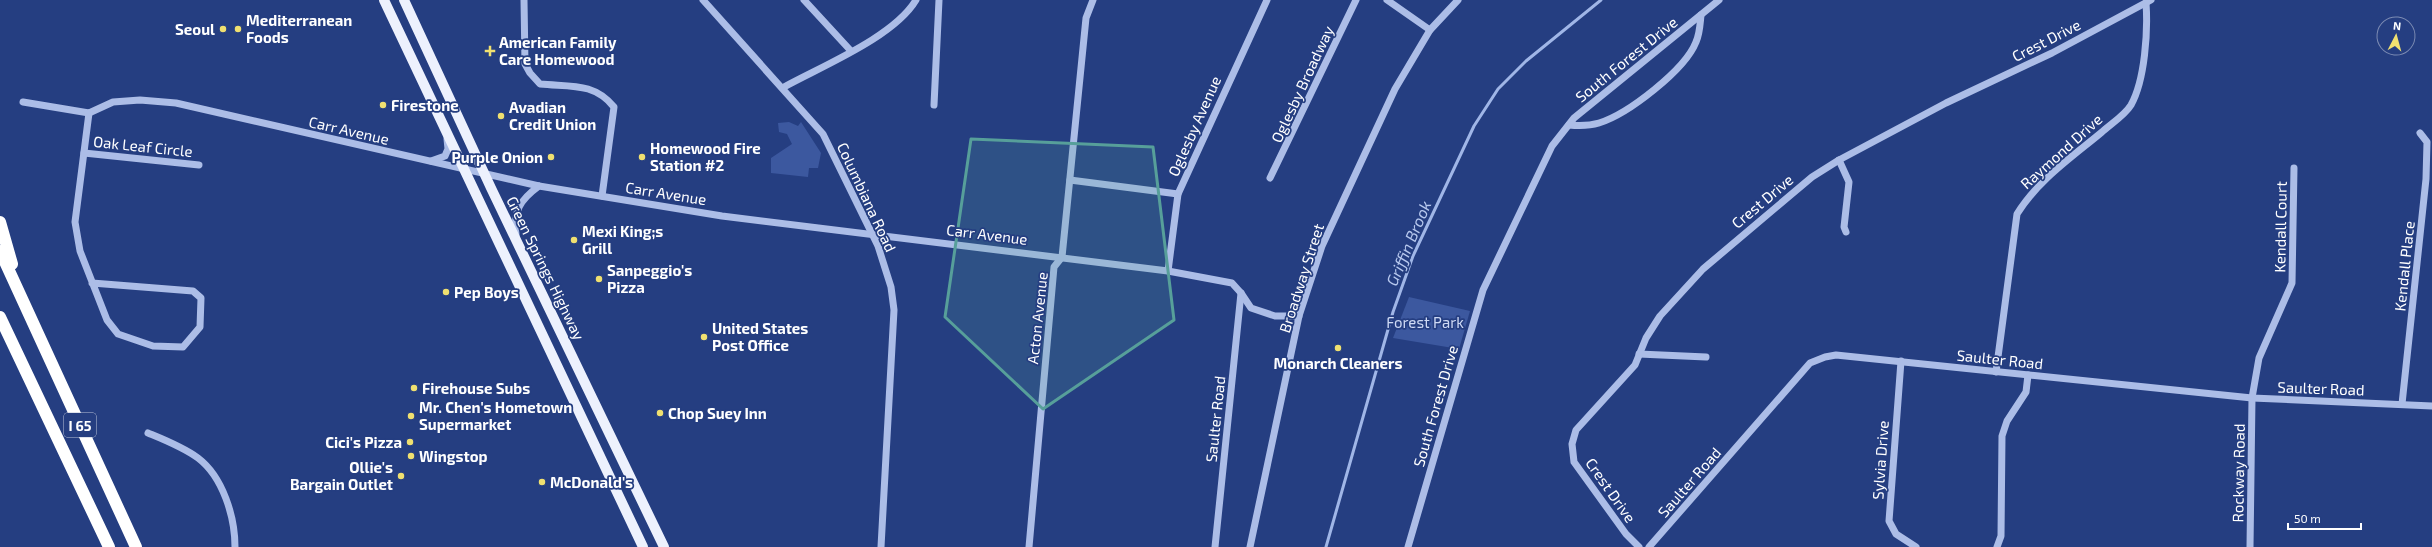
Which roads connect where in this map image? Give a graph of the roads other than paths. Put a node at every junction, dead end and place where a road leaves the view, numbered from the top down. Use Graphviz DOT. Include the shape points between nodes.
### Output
graph roads {
  1 [pos="384,0"];
  2 [pos="404,0"];
  3 [pos="524,0"];
  4 [pos="703,0"];
  5 [pos="804,0"];
  6 [pos="916,0"];
  7 [pos="939,0"];
  8 [pos="1093,0"];
  9 [pos="1268,0"];
  10 [pos="1356,0"];
  11 [pos="1387,0"];
  12 [pos="1458,0"];
  13 [pos="1719,0"];
  14 [pos="2148,2"];
  15 [pos="1700,15"];
  16 [pos="1430,30"];
  17 [pos="851,51"];
  18 [pos="784,88"];
  19 [pos="24,102"];
  20 [pos="934,105"];
  21 [pos="88,113"];
  22 [pos="1569,125"];
  23 [pos="446,129"];
  24 [pos="2420,134"];
  25 [pos="84,153"];
  26 [pos="1839,160"];
  27 [pos="428,161"];
  28 [pos="199,165"];
  29 [pos="2294,168"];
  30 [pos="465,169"];
  31 [pos="484,174"];
  32 [pos="1270,178"];
  33 [pos="1070,180"];
  34 [pos="539,186"];
  35 [pos="1178,194"];
  36 [pos="602,196"];
  37 [pos="0,222"];
  38 [pos="1846,232"];
  39 [pos="873,233"];
  40 [pos="518,245"];
  41 [pos="0,251"];
  42 [pos="1062,257"];
  43 [pos="1168,271"];
  44 [pos="92,283"];
  45 [pos="1242,293"];
  46 [pos="24,303"];
  47 [pos="1299,316"];
  48 [pos="0,318"];
  49 [pos="1639,354"];
  50 [pos="1706,357"];
  51 [pos="1901,361"];
  52 [pos="1996,372"];
  53 [pos="2028,375"];
  54 [pos="2252,398"];
  55 [pos="2402,404"];
  56 [pos="2432,406"];
  57 [pos="148,433"];
  58 [pos="109,547"];
  59 [pos="136,547"];
  60 [pos="235,547"];
  61 [pos="643,547"];
  62 [pos="664,547"];
  63 [pos="881,547"];
  64 [pos="1029,547"];
  65 [pos="1215,547"];
  66 [pos="1250,547"];
  67 [pos="1408,547"];
  68 [pos="1639,547"];
  69 [pos="1648,547"];
  70 [pos="1916,547"];
  71 [pos="1997,547"];
  72 [pos="2250,547"];
  1 -- 23 [label="main road, Green Springs Highway"];
  2 -- 31 [label="main road, Green Springs Highway"];
  3 -- 36 [label="street" via="525,64 530,73 540,84 593,89 605,96 614,107"];
  4 -- 18 [label="street, Columbiana Road"];
  5 -- 17 [label="street"];
  6 -- 17 [label="street" via="897,23"];
  7 -- 20 [label="street"];
  8 -- 33 [label="street, Acton Avenue" via="1086,18"];
  9 -- 35 [label="street, Oglesby Avenue"];
  10 -- 32 [label="street, Oglesby Broadway"];
  11 -- 16 [label="street"];
  12 -- 16 [label="street, Broadway Street"];
  13 -- 15 [label="street, South Forest Drive"];
  14 -- 26 [label="street, Crest Drive" via="2052,53 1946,103"];
  14 -- 52 [label="street, Raymond Drive" via="2148,31 2131,105 2045,180 2027,198 2017,214"];
  15 -- 22 [label="street, South Forest Drive"];
  15 -- 22 [label="street, South Forest Drive" via="1696,42 1687,59 1676,71 1613,118 1584,126"];
  16 -- 47 [label="street, Broadway Street" via="1395,89 1322,246"];
  17 -- 18 [label="street"];
  18 -- 39 [label="street, Columbiana Road" via="823,134"];
  19 -- 21 [label="street"];
  21 -- 25 [label="street, Oak Leaf Circle"];
  21 -- 27 [label="street, Carr Avenue" via="113,102 140,100 176,103"];
  22 -- 67 [label="street, South Forest Drive" via="1552,146 1483,290"];
  23 -- 27 [label="street" via="448,149 445,156"];
  23 -- 30 [label="main road, Green Springs Highway"];
  24 -- 55 [label="street, Kendall Place" via="2427,142 2426,179"];
  25 -- 28 [label="street, Oak Leaf Circle"];
  25 -- 44 [label="street, Oak Leaf Circle" via="75,222 80,251"];
  26 -- 38 [label="street" via="1848,182 1844,227"];
  26 -- 49 [label="street, Crest Drive" via="1789,196 1703,269 1660,316"];
  27 -- 30 [label="street, Carr Avenue"];
  29 -- 54 [label="street, Kendall Court" via="2292,283 2259,358"];
  30 -- 31 [label="street, Carr Avenue"];
  30 -- 61 [label="main road, Green Springs Highway"];
  31 -- 34 [label="street, Carr Avenue"];
  31 -- 40 [label="main road, Green Springs Highway"];
  33 -- 35 [label="street"];
  33 -- 42 [label="street, Acton Avenue"];
  34 -- 36 [label="street, Carr Avenue"];
  34 -- 40 [label="street" via="527,194 514,220"];
  35 -- 43 [label="street, Oglesby Avenue"];
  36 -- 39 [label="street, Carr Avenue" via="722,216"];
  37 -- 46 [label="highway"];
  39 -- 42 [label="street, Carr Avenue"];
  39 -- 63 [label="street, Columbiana Road" via="891,287 894,310"];
  40 -- 62 [label="main road, Green Springs Highway"];
  41 -- 46 [label="highway, I 65"];
  42 -- 43 [label="street, Carr Avenue"];
  42 -- 64 [label="street, Acton Avenue" via="1054,267"];
  43 -- 45 [label="street, Carr Avenue" via="1232,283"];
  44 -- 44 [label="street, Oak Leaf Circle" via="107,320 118,334 153,346 183,347 200,327 201,298 193,291"];
  45 -- 47 [label="street, Carr Avenue" via="1251,308 1275,316"];
  45 -- 65 [label="street, Saulter Road"];
  46 -- 59 [label="highway, I 65"];
  47 -- 66 [label="street, Broadway Street"];
  48 -- 58 [label="highway, I 65"];
  49 -- 50 [label="street"];
  49 -- 68 [label="street, Crest Drive" via="1630,370 1576,430 1572,444 1574,462 1626,534"];
  51 -- 52 [label="street, Saulter Road"];
  51 -- 69 [label="street, Saulter Road" via="1836,355 1810,363"];
  51 -- 70 [label="street, Sylvia Drive" via="1889,521 1896,534"];
  52 -- 53 [label="street, Saulter Road"];
  53 -- 54 [label="street, Saulter Road"];
  53 -- 71 [label="street" via="2026,392 2007,421 2002,436 2001,536"];
  54 -- 55 [label="street, Saulter Road"];
  54 -- 72 [label="street, Rockway Road"];
  55 -- 56 [label="street, Saulter Road"];
  57 -- 60 [label="street" via="199,459 216,479 228,504"];
}
